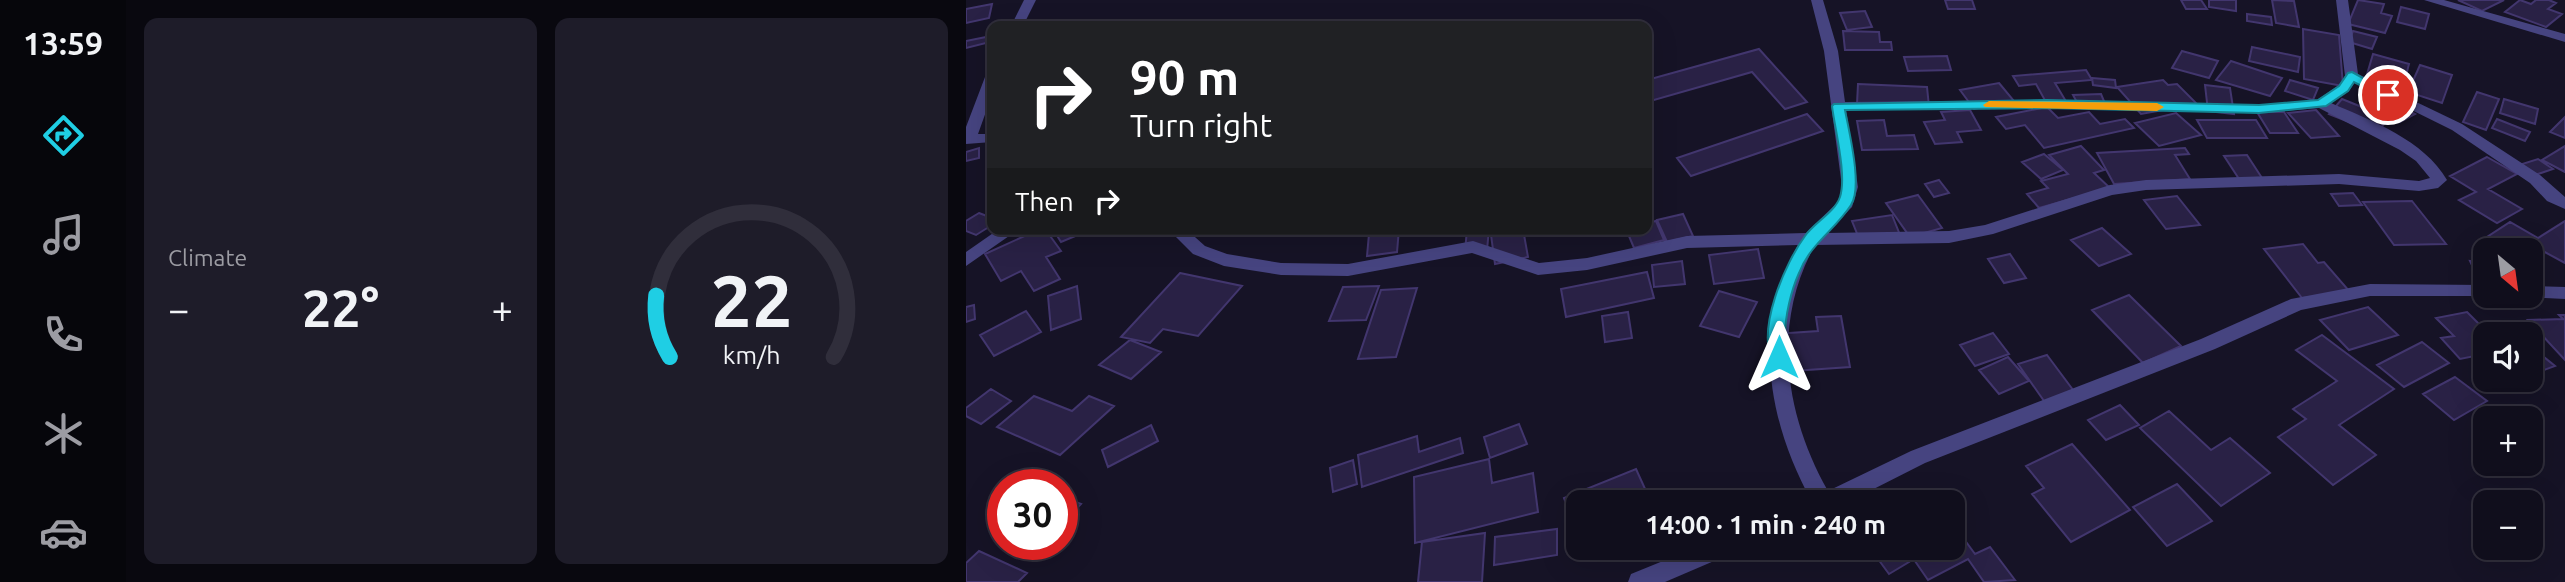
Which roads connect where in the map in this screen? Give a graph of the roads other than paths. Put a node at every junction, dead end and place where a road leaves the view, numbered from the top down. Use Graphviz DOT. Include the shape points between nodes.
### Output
graph roads {
  1 [pos="1030,0"];
  2 [pos="1817,0"];
  3 [pos="2342,0"];
  4 [pos="2430,0"];
  5 [pos="1020,21"];
  6 [pos="2565,38"];
  7 [pos="2352,76"];
  8 [pos="987,89"];
  9 [pos="2321,104"];
  10 [pos="1838,106"];
  11 [pos="967,138"];
  12 [pos="987,138"];
  13 [pos="2565,204"];
  14 [pos="1003,235"];
  15 [pos="1183,235"];
  16 [pos="1810,239"];
  17 [pos="966,260"];
  18 [pos="2473,291"];
  19 [pos="2543,292"];
  20 [pos="2565,293"];
  21 [pos="1818,490"];
  22 [pos="1850,490"];
  23 [pos="1691,560"];
  24 [pos="1639,582"];
  1 -- 5 [label="street"];
  2 -- 10 [label="street"];
  3 -- 7 [label="street"];
  4 -- 6 [label="street"];
  7 -- 9 [label="street" via="2344,88"];
  7 -- 13 [label="street" via="2457,127"];
  8 -- 11 [label="street"];
  9 -- 10 [label="street" via="2244,110 2047,104"];
  9 -- 16 [label="street" via="2369,125 2428,162 2439,180 2419,186 2339,179 2146,185 2110,190 1987,230 1949,237"];
  10 -- 16 [label="street" via="1850,187 1846,203"];
  11 -- 12 [label="street"];
  14 -- 17 [label="street"];
  15 -- 16 [label="street" via="1199,250 1224,260 1282,269 1335,270 1473,247 1538,269 1587,264 1687,242"];
  16 -- 21 [label="street" via="1791,272 1777,335 1783,403 1797,451"];
  18 -- 22 [label="street" via="2370,290 2297,304 2208,344 1918,457"];
  19 -- 20 [label="street"];
  23 -- 24 [label="street"];
}
